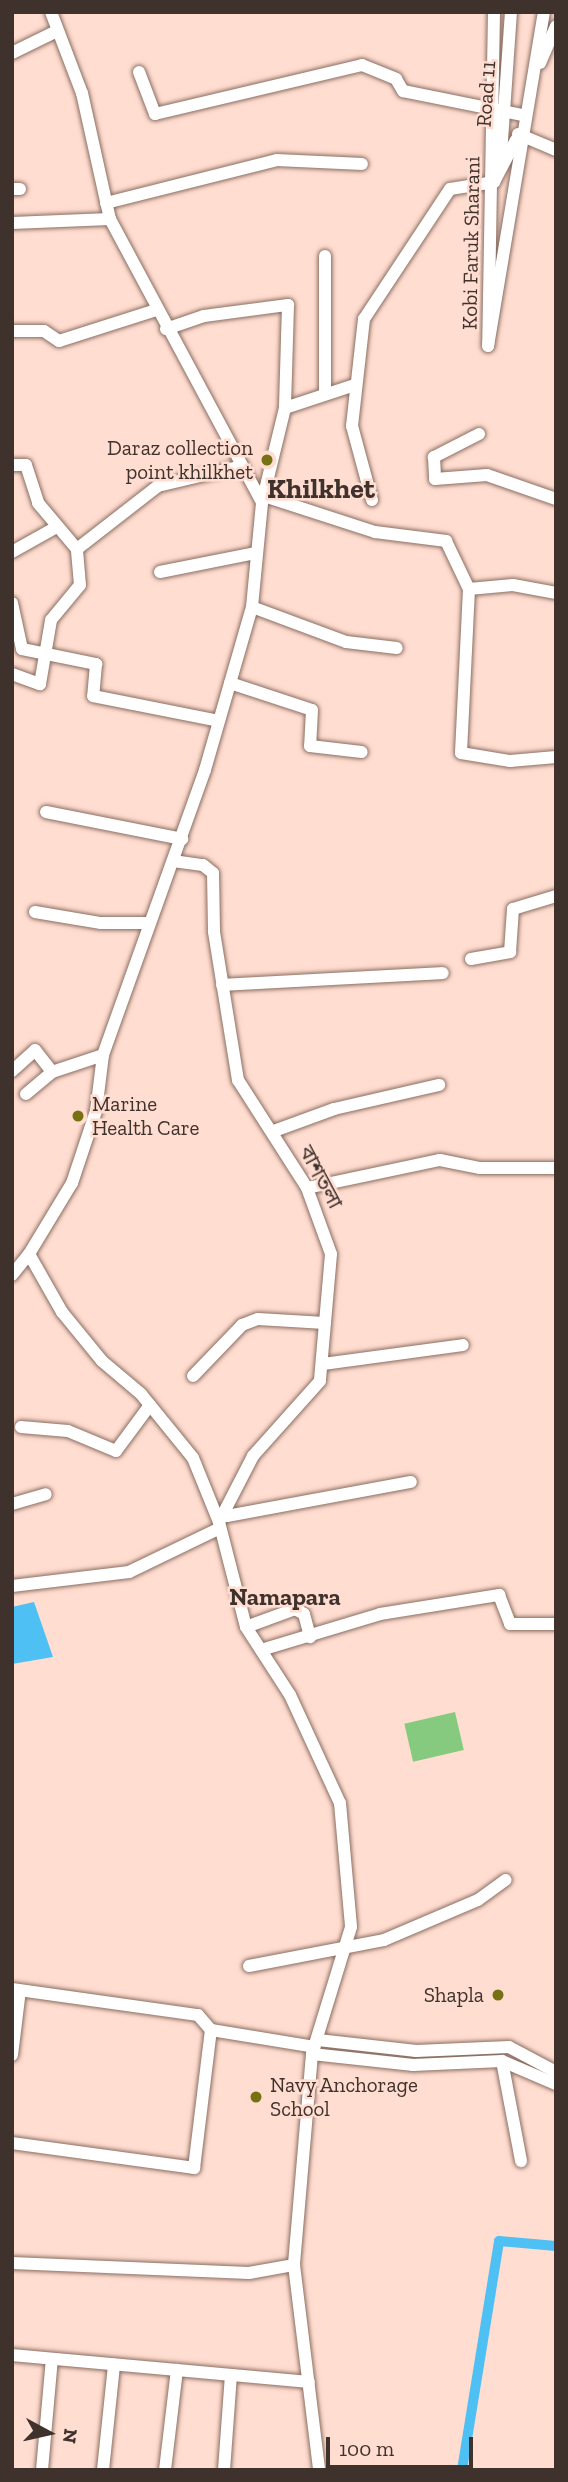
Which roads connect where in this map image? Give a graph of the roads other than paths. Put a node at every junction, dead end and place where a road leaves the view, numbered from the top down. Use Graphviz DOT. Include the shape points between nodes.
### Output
graph roads {
  1 [pos="51,12"];
  2 [pos="494,12"];
  3 [pos="511,12"];
  4 [pos="544,12"];
  5 [pos="556,26"];
  6 [pos="57,31"];
  7 [pos="12,53"];
  8 [pos="139,72"];
  9 [pos="522,115"];
  10 [pos="518,134"];
  11 [pos="556,150"];
  12 [pos="362,164"];
  13 [pos="106,202"];
  14 [pos="110,219"];
  15 [pos="12,223"];
  16 [pos="325,256"];
  17 [pos="156,310"];
  18 [pos="166,329"];
  19 [pos="12,331"];
  20 [pos="488,346"];
  21 [pos="352,386"];
  22 [pos="325,392"];
  23 [pos="285,408"];
  24 [pos="479,434"];
  25 [pos="12,465"];
  26 [pos="238,467"];
  27 [pos="556,499"];
  28 [pos="263,500"];
  29 [pos="372,500"];
  30 [pos="55,528"];
  31 [pos="77,549"];
  32 [pos="12,552"];
  33 [pos="256,553"];
  34 [pos="160,572"];
  35 [pos="469,589"];
  36 [pos="556,593"];
  37 [pos="12,603"];
  38 [pos="252,607"];
  39 [pos="397,648"];
  40 [pos="46,654"];
  41 [pos="12,674"];
  42 [pos="230,683"];
  43 [pos="219,721"];
  44 [pos="362,752"];
  45 [pos="556,757"];
  46 [pos="46,812"];
  47 [pos="182,839"];
  48 [pos="173,861"];
  49 [pos="556,896"];
  50 [pos="35,912"];
  51 [pos="149,922"];
  52 [pos="471,959"];
  53 [pos="443,973"];
  54 [pos="222,985"];
  55 [pos="103,1055"];
  56 [pos="12,1070"];
  57 [pos="51,1072"];
  58 [pos="439,1085"];
  59 [pos="26,1094"];
  60 [pos="274,1131"];
  61 [pos="556,1168"];
  62 [pos="307,1188"];
  63 [pos="29,1254"];
  64 [pos="12,1275"];
  65 [pos="325,1323"];
  66 [pos="463,1345"];
  67 [pos="323,1364"];
  68 [pos="193,1376"];
  69 [pos="150,1405"];
  70 [pos="21,1427"];
  71 [pos="411,1482"];
  72 [pos="46,1494"];
  73 [pos="12,1504"];
  74 [pos="222,1522"];
  75 [pos="12,1586"];
  76 [pos="556,1624"];
  77 [pos="246,1627"];
  78 [pos="310,1637"];
  79 [pos="261,1650"];
  80 [pos="506,1881"];
  81 [pos="349,1943"];
  82 [pos="249,1966"];
  83 [pos="16,1989"];
  84 [pos="211,2030"];
  85 [pos="315,2047"];
  86 [pos="416,2051"];
  87 [pos="12,2055"];
  88 [pos="457,2056"];
  89 [pos="533,2059"];
  90 [pos="502,2062"];
  91 [pos="413,2065"];
  92 [pos="527,2072"];
  93 [pos="556,2072"];
  94 [pos="556,2084"];
  95 [pos="12,2143"];
  96 [pos="522,2161"];
  97 [pos="12,2263"];
  98 [pos="294,2265"];
  99 [pos="12,2356"];
  100 [pos="52,2359"];
  101 [pos="114,2365"];
  102 [pos="177,2370"];
  103 [pos="231,2375"];
  104 [pos="309,2382"];
  105 [pos="42,2470"];
  106 [pos="103,2470"];
  107 [pos="165,2470"];
  108 [pos="224,2470"];
  109 [pos="319,2470"];
  1 -- 6 [label="street"];
  2 -- 20 [label="street, Kobi Faruk Sharani"];
  3 -- 20 [label="street, Road 11"];
  4 -- 20 [label="street, Kobi Faruk Sharani"];
  5 -- 9 [label="street"];
  6 -- 7 [label="street"];
  6 -- 13 [label="street" via="82,93"];
  8 -- 9 [label="street" via="155,114 362,65 396,79 403,91"];
  9 -- 10 [label="street"];
  10 -- 11 [label="street"];
  10 -- 21 [label="street" via="494,182 450,189 364,318"];
  12 -- 13 [label="street" via="277,160"];
  13 -- 14 [label="street"];
  14 -- 15 [label="street"];
  14 -- 17 [label="street"];
  16 -- 22 [label="street"];
  17 -- 18 [label="street"];
  17 -- 19 [label="street" via="59,341 44,331"];
  18 -- 23 [label="street" via="204,316 288,305"];
  18 -- 26 [label="street"];
  21 -- 22 [label="street"];
  21 -- 29 [label="street" via="352,426"];
  22 -- 23 [label="street"];
  23 -- 28 [label="street"];
  24 -- 27 [label="street" via="433,458 435,479 486,475"];
  25 -- 30 [label="street" via="26,465 38,503"];
  26 -- 28 [label="street"];
  26 -- 31 [label="street" via="158,486"];
  28 -- 33 [label="street"];
  28 -- 35 [label="street" via="375,532 446,541"];
  30 -- 31 [label="street"];
  30 -- 32 [label="street"];
  31 -- 40 [label="street" via="80,585 51,620"];
  33 -- 34 [label="street"];
  33 -- 38 [label="street"];
  35 -- 36 [label="street" via="513,585"];
  35 -- 45 [label="street" via="461,753 510,761"];
  37 -- 40 [label="street" via="22,649"];
  38 -- 39 [label="street" via="346,642"];
  38 -- 42 [label="street"];
  40 -- 41 [label="street" via="38,687"];
  40 -- 43 [label="street" via="96,664 93,696"];
  42 -- 43 [label="street"];
  42 -- 44 [label="street" via="312,710 310,746"];
  43 -- 47 [label="street"];
  46 -- 47 [label="street"];
  47 -- 48 [label="street"];
  48 -- 51 [label="street"];
  48 -- 54 [label="street, বাশতলা" via="203,864 213,873"];
  49 -- 52 [label="street" via="513,909 510,952"];
  50 -- 51 [label="street" via="101,923"];
  51 -- 55 [label="street"];
  53 -- 54 [label="street"];
  54 -- 60 [label="street, বাশতলা" via="238,1080"];
  55 -- 57 [label="street"];
  55 -- 63 [label="street" via="96,1111 72,1183"];
  56 -- 57 [label="street" via="34,1050"];
  57 -- 59 [label="street"];
  58 -- 60 [label="street" via="334,1109"];
  60 -- 62 [label="street, বাশতলা"];
  61 -- 62 [label="street" via="480,1168 440,1160"];
  62 -- 65 [label="street, বাশতলা" via="331,1254"];
  63 -- 64 [label="street"];
  63 -- 69 [label="street" via="62,1312 102,1361"];
  65 -- 67 [label="street, বাশতলা"];
  65 -- 68 [label="street" via="258,1319 242,1325"];
  66 -- 67 [label="street"];
  67 -- 74 [label="street, বাশতলা" via="308,1398 253,1456"];
  69 -- 70 [label="street" via="116,1451 68,1431"];
  69 -- 74 [label="street" via="193,1458"];
  71 -- 74 [label="street"];
  72 -- 73 [label="street"];
  74 -- 75 [label="street" via="129,1572"];
  74 -- 77 [label="street"];
  76 -- 78 [label="street" via="510,1624 499,1595 380,1614"];
  77 -- 78 [label="street" via="295,1609 304,1614"];
  77 -- 79 [label="street"];
  78 -- 79 [label="street"];
  79 -- 81 [label="street" via="322,1755 341,1803 351,1892"];
  80 -- 81 [label="street" via="411,1930"];
  81 -- 82 [label="street"];
  81 -- 85 [label="street"];
  83 -- 84 [label="street" via="198,2015"];
  83 -- 87 [label="street"];
  84 -- 85 [label="street"];
  84 -- 95 [label="street" via="194,2168"];
  85 -- 86 [label="street"];
  85 -- 91 [label="street"];
  85 -- 98 [label="street"];
  86 -- 88 [label="street"];
  86 -- 91 [label="street"];
  88 -- 89 [label="street" via="509,2047"];
  88 -- 90 [label="street"];
  88 -- 91 [label="street"];
  89 -- 92 [label="street"];
  89 -- 93 [label="street"];
  90 -- 92 [label="street"];
  90 -- 96 [label="street"];
  92 -- 94 [label="street"];
  97 -- 98 [label="street" via="249,2273"];
  98 -- 104 [label="street"];
  99 -- 100 [label="street"];
  100 -- 101 [label="street"];
  100 -- 105 [label="street"];
  101 -- 102 [label="street"];
  101 -- 106 [label="street"];
  102 -- 103 [label="street"];
  102 -- 107 [label="street"];
  103 -- 104 [label="street"];
  103 -- 108 [label="street"];
  104 -- 109 [label="street"];
}
